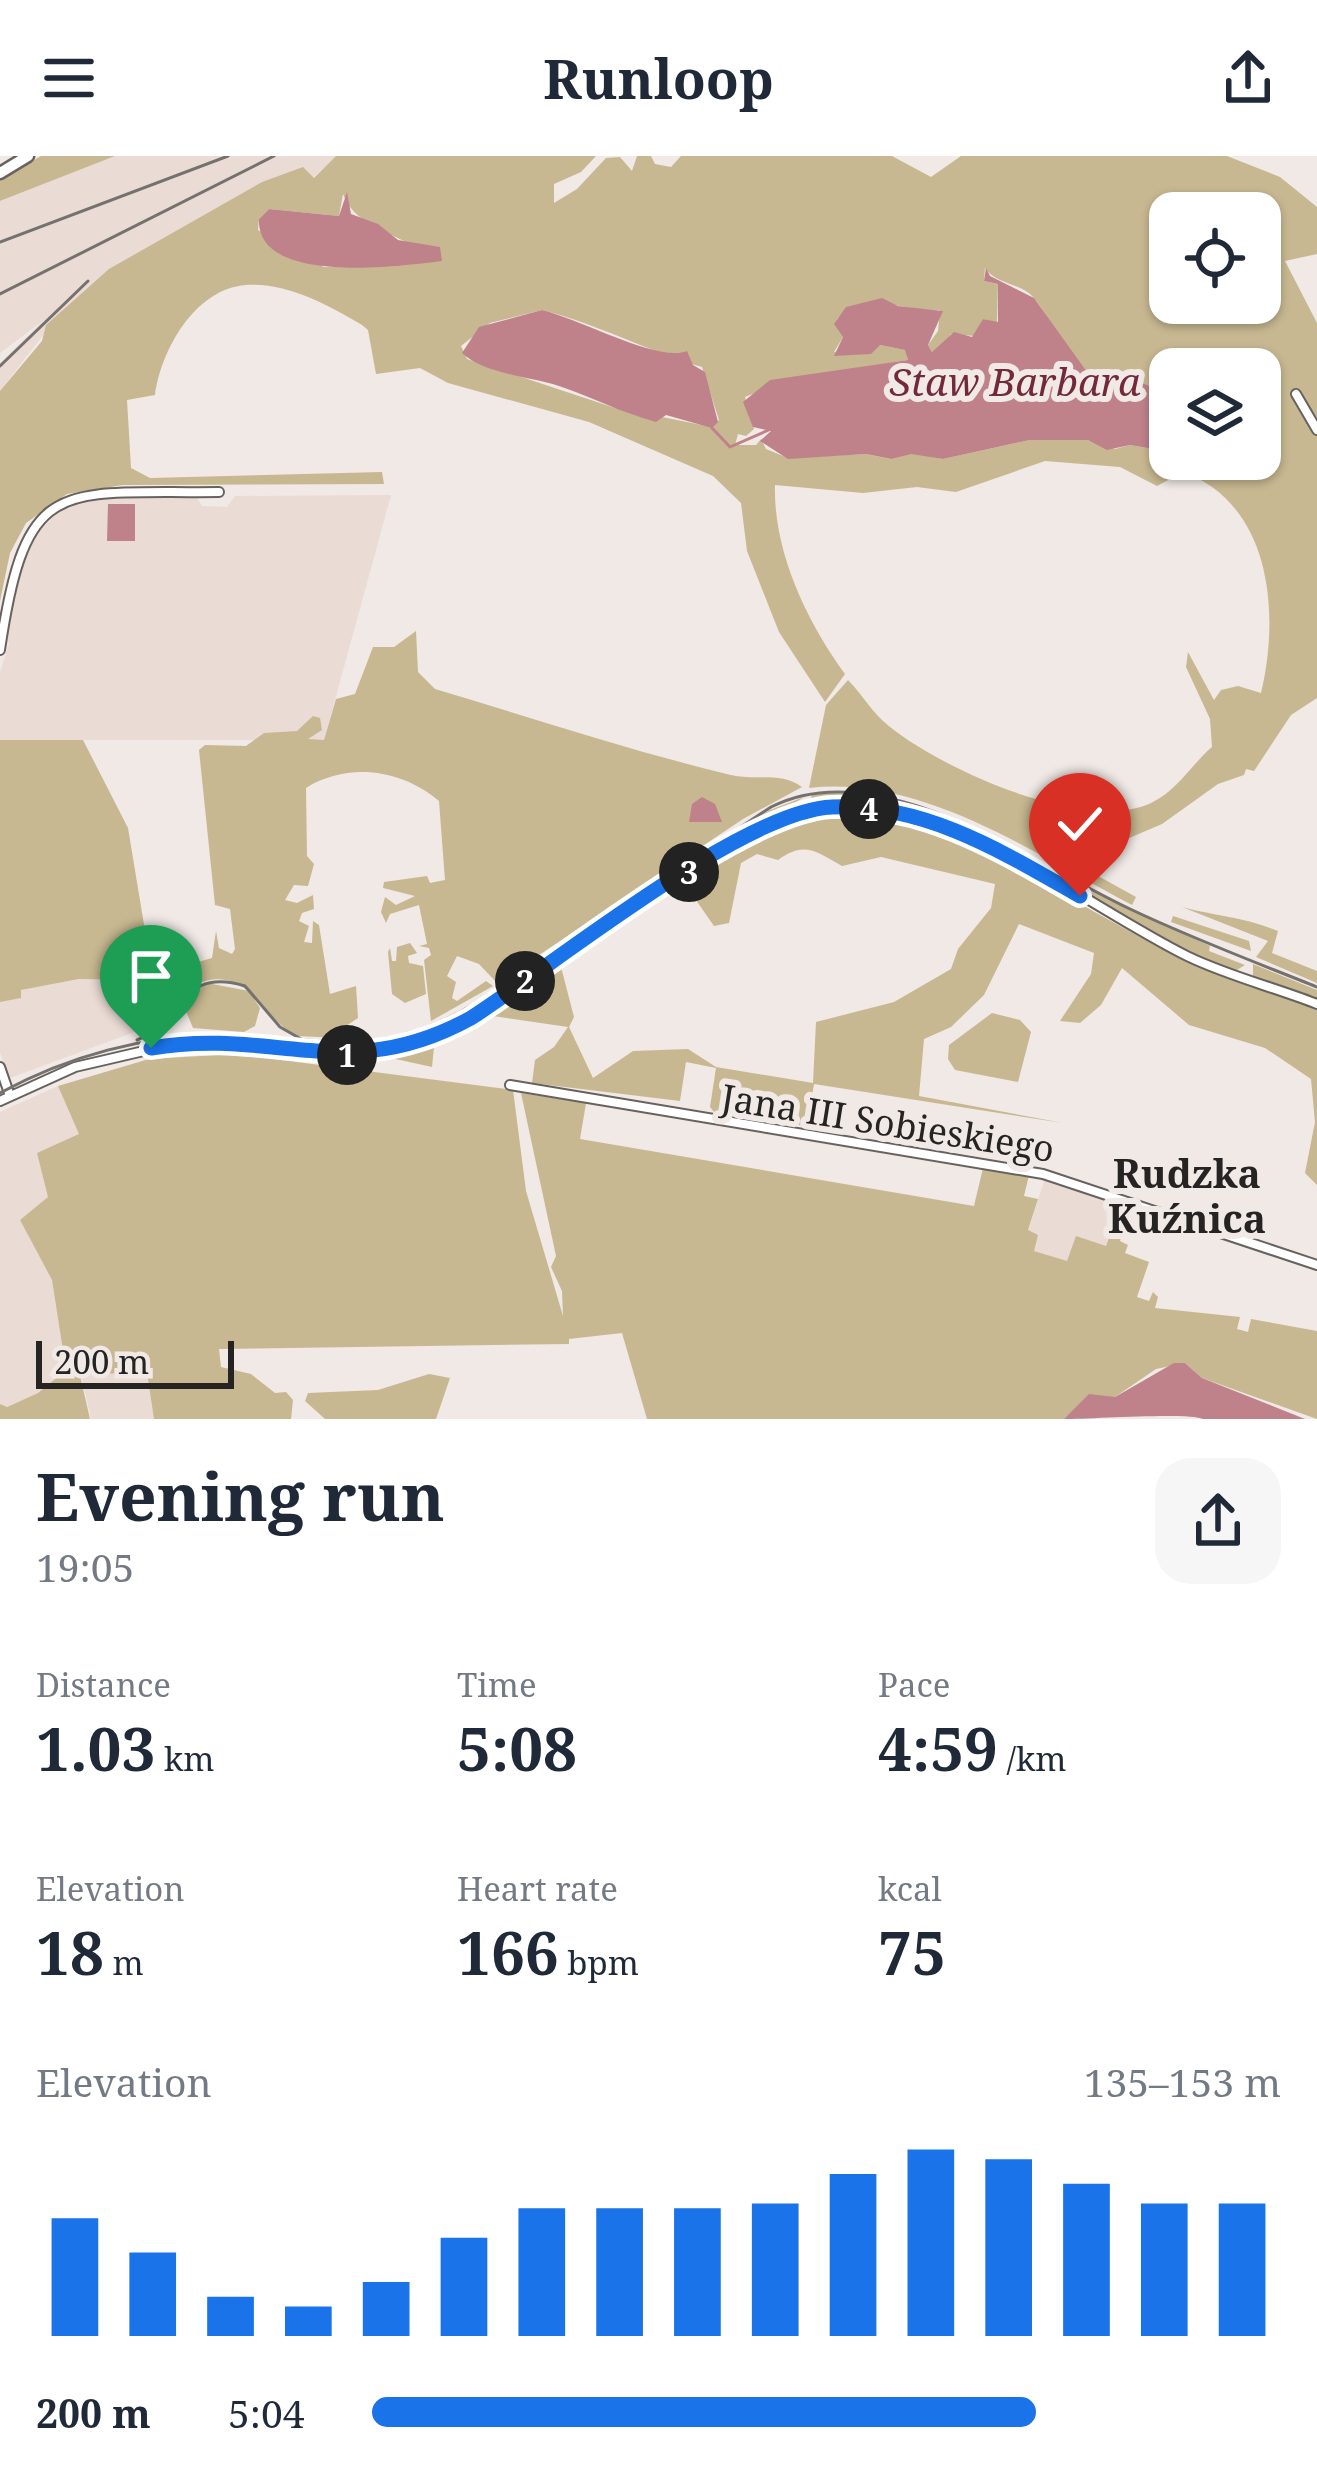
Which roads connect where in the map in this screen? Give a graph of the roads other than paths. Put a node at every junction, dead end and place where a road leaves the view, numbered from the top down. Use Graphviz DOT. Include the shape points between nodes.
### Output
graph roads {
  1 [pos="15,156"];
  2 [pos="28,156"];
  3 [pos="0,169"];
  4 [pos="1296,394"];
  5 [pos="1317,430"];
  6 [pos="219,492"];
  7 [pos="0,650"];
  8 [pos="1317,1004"];
  9 [pos="0,1066"];
  10 [pos="510,1085"];
  11 [pos="10,1096"];
  12 [pos="0,1101"];
  13 [pos="1317,1265"];
  1 -- 3 [label="main road"];
  2 -- 3 [label="main road"];
  4 -- 5 [label="street"];
  6 -- 7 [label="street" via="100,493 55,507 32,526 14,564"];
  8 -- 11 [label="street" via="1191,958 956,830 885,811 829,807 754,830 424,1041 347,1055 233,1043 168,1046 100,1059"];
  9 -- 11 [label="street"];
  10 -- 13 [label="street, Jana III Sobieskiego" via="1043,1174"];
  11 -- 12 [label="street"];
}
